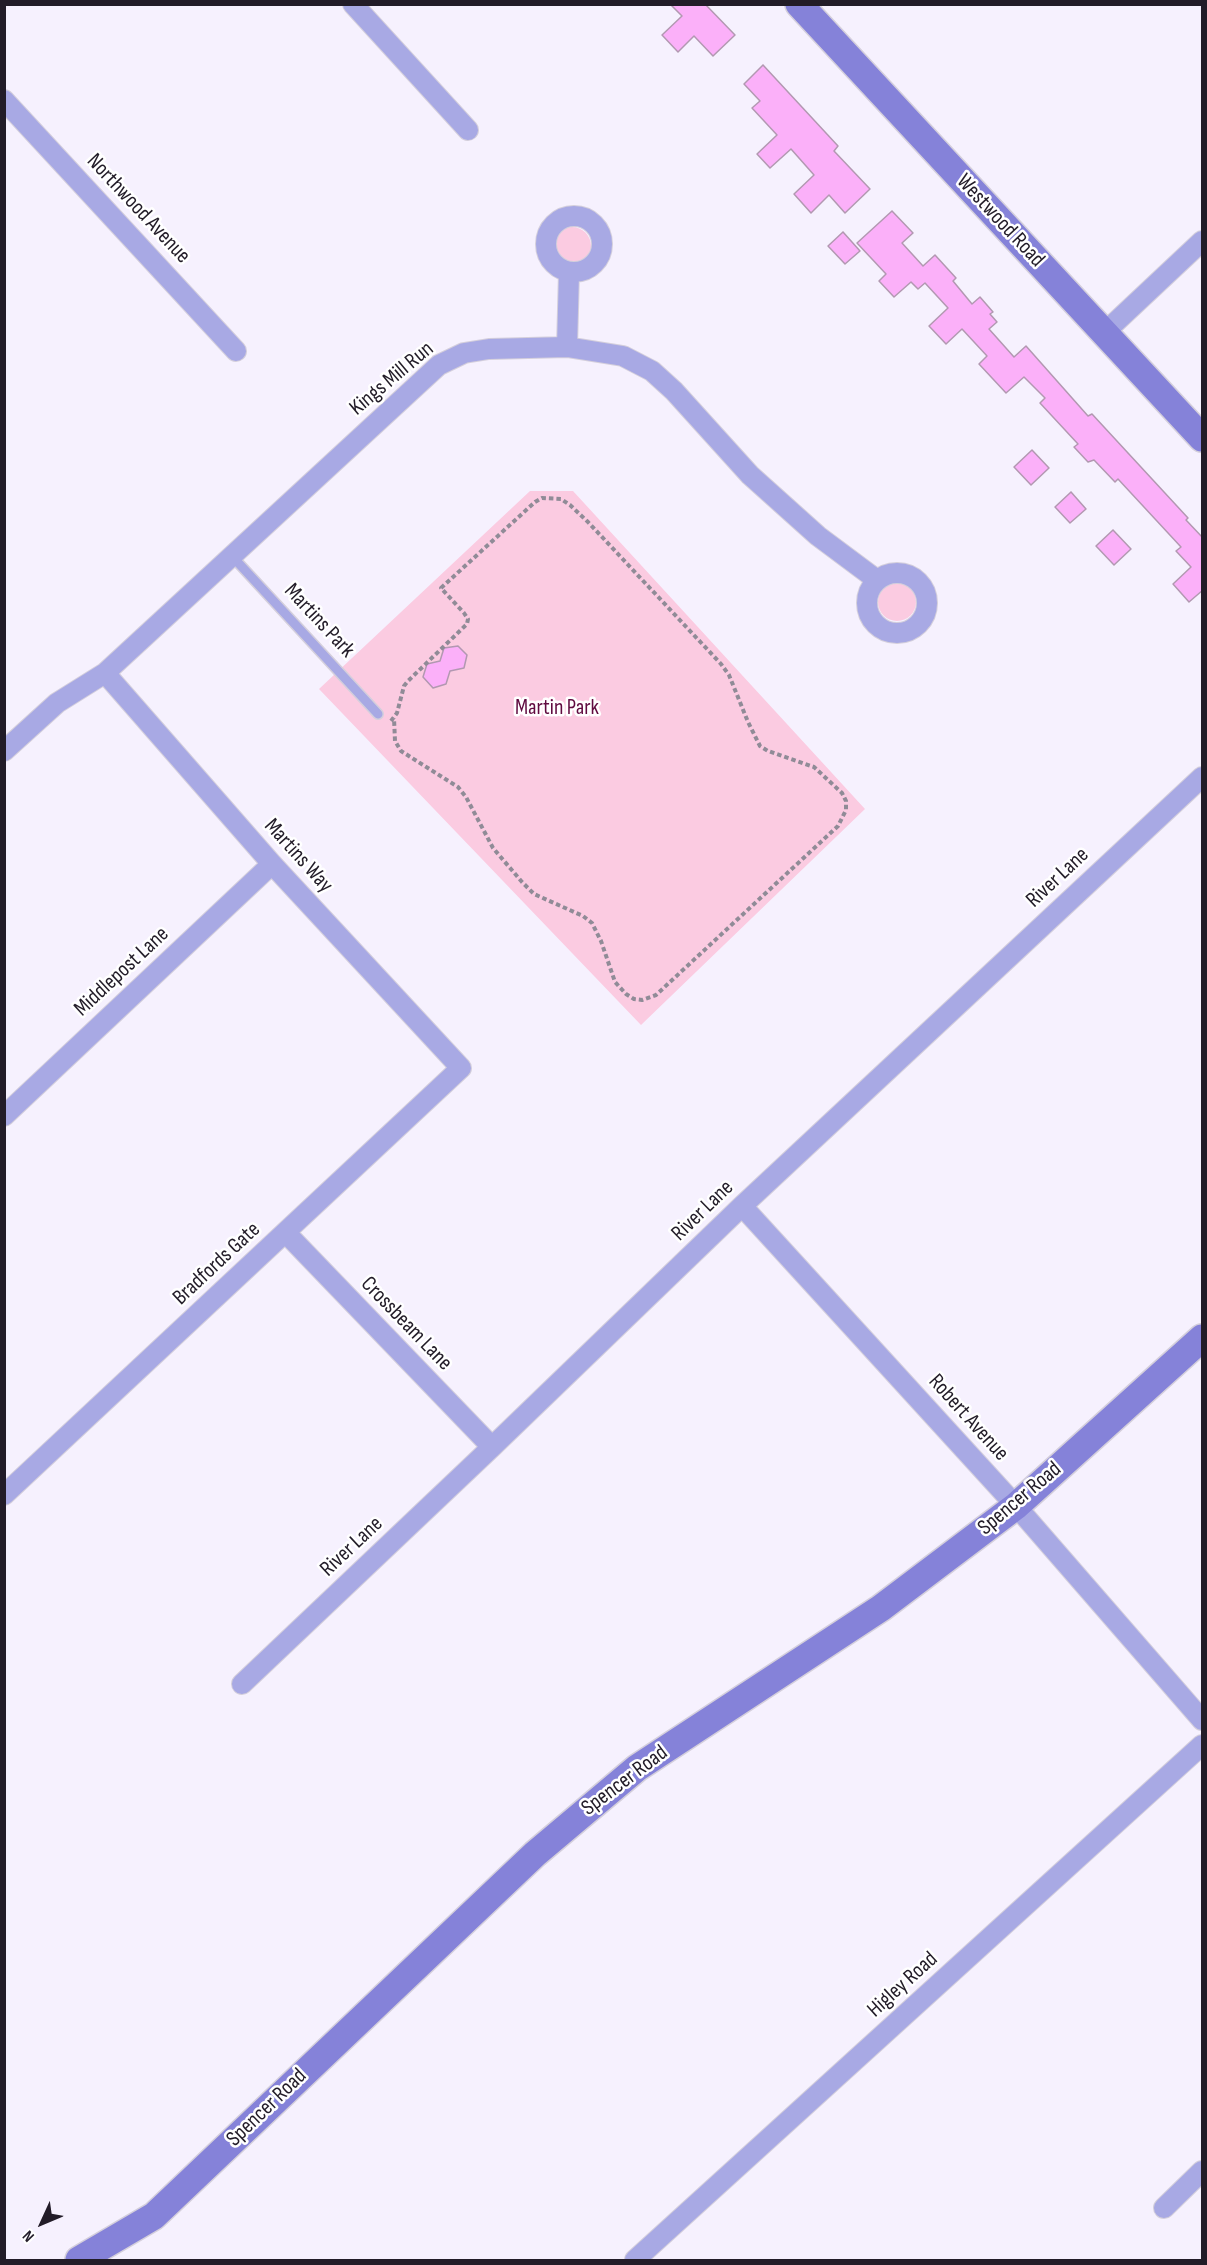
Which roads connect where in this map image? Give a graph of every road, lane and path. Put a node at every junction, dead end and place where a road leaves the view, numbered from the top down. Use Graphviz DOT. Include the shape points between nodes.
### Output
graph roads {
  1 [pos="353,4"];
  2 [pos="799,4"];
  3 [pos="4,100"];
  4 [pos="468,130"];
  5 [pos="1203,241"];
  6 [pos="569,272"];
  7 [pos="1104,333"];
  8 [pos="567,347"];
  9 [pos="236,351"];
  10 [pos="1203,438"];
  11 [pos="231,555"];
  12 [pos="877,580"];
  13 [pos="105,673"];
  14 [pos="378,714"];
  15 [pos="393,718"];
  16 [pos="385,726"];
  17 [pos="4,752"];
  18 [pos="1203,777"];
  19 [pos="272,864"];
  20 [pos="461,1068"];
  21 [pos="4,1116"];
  22 [pos="742,1206"];
  23 [pos="286,1233"];
  24 [pos="1203,1338"];
  25 [pos="492,1447"];
  26 [pos="4,1495"];
  27 [pos="1016,1506"];
  28 [pos="242,1684"];
  29 [pos="1203,1720"];
  30 [pos="1203,1745"];
  31 [pos="1203,2171"];
  32 [pos="1164,2208"];
  33 [pos="79,2260"];
  34 [pos="635,2260"];
  1 -- 4 [label="street"];
  2 -- 7 [label="street, Westwood Road"];
  3 -- 9 [label="street, Northwood Avenue"];
  5 -- 7 [label="street"];
  6 -- 8 [label="street"];
  7 -- 10 [label="street, Westwood Road"];
  8 -- 11 [label="street, Kings Mill Run" via="489,349 464,353 439,365"];
  8 -- 12 [label="street, Kings Mill Run" via="623,356 652,371 750,475 818,536"];
  11 -- 13 [label="street, Kings Mill Run"];
  11 -- 14 [label="lane, Martins Park"];
  13 -- 17 [label="street, Kings Mill Run" via="57,703"];
  13 -- 19 [label="street, Martins Way"];
  15 -- 15 [label="path" via="408,681 467,624 468,619 441,588 535,502 542,498 561,499 588,522 721,664 760,746 814,767 842,794 846,810 838,826 656,995 634,999 615,982 591,923 534,894 522,882 493,848 458,787 401,751 395,741"];
  15 -- 16 [label="path"];
  18 -- 22 [label="street, River Lane"];
  19 -- 20 [label="street, Martins Way"];
  19 -- 21 [label="street, Middlepost Lane"];
  20 -- 23 [label="street, Bradfords Gate"];
  22 -- 25 [label="street, River Lane"];
  22 -- 27 [label="street, Robert Avenue"];
  23 -- 25 [label="street, Crossbeam Lane"];
  23 -- 26 [label="street, Bradfords Gate"];
  24 -- 27 [label="street, Spencer Road"];
  25 -- 28 [label="street, River Lane"];
  27 -- 29 [label="street, Robert Avenue"];
  27 -- 33 [label="street, Spencer Road" via="881,1608 637,1768 535,1854 154,2216"];
  30 -- 34 [label="street, Higley Road"];
  31 -- 32 [label="street"];
}
